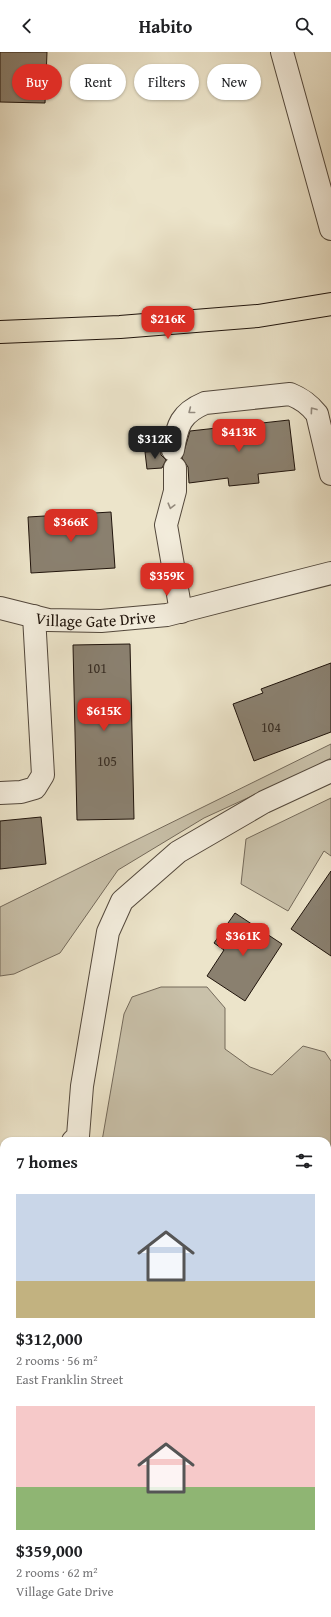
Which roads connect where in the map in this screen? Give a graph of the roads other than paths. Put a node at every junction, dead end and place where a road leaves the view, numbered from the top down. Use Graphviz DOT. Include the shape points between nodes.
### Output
graph roads {
  1 [pos="282,52"];
  2 [pos="331,229"];
  3 [pos="331,304"];
  4 [pos="0,332"];
  5 [pos="331,474"];
  6 [pos="331,572"];
  7 [pos="0,608"];
  8 [pos="181,612"];
  9 [pos="34,616"];
  10 [pos="331,771"];
  11 [pos="0,793"];
  12 [pos="77,1137"];
  1 -- 2 [label="street"];
  3 -- 4 [label="main road" via="251,316 120,327"];
  5 -- 8 [label="street, one-way" via="317,414 302,399 290,394 205,403 192,409 176,430 175,491 166,524"];
  6 -- 8 [label="street, Village Gate Drive"];
  7 -- 9 [label="street, Village Gate Drive"];
  8 -- 9 [label="street, Village Gate Drive" via="101,621 48,620"];
  9 -- 11 [label="street" via="42,775 35,788"];
  10 -- 12 [label="street" via="264,802 178,852 122,901 108,932 82,1086"];
}
